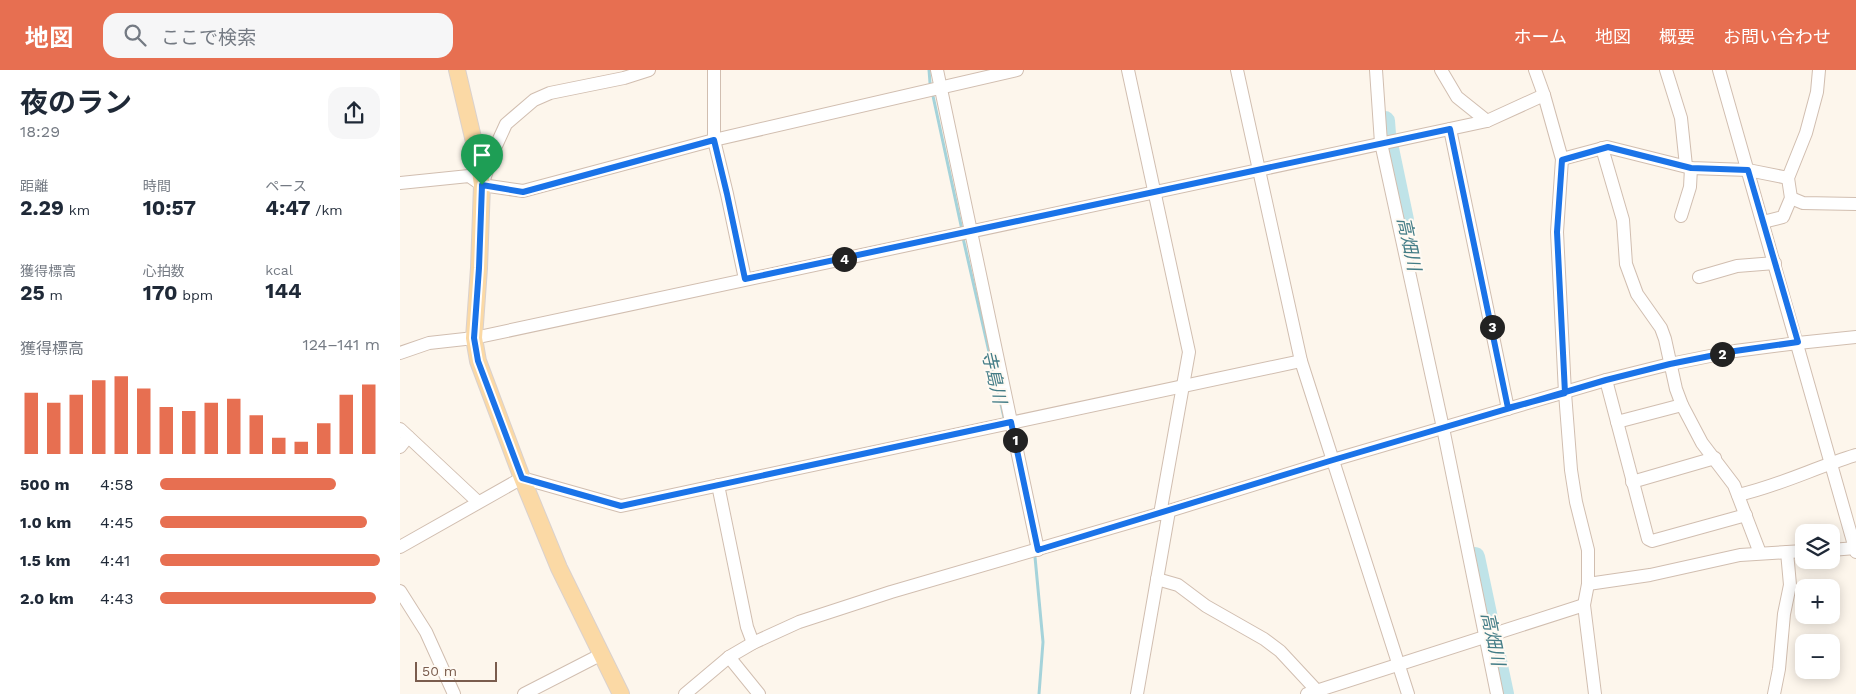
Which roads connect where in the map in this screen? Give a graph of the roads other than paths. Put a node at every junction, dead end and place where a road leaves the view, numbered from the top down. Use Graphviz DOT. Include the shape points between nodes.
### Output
graph roads {
  1 [pos="457,70"];
  2 [pos="649,70"];
  3 [pos="714,70"];
  4 [pos="937,70"];
  5 [pos="1016,70"];
  6 [pos="1128,70"];
  7 [pos="1237,70"];
  8 [pos="1376,70"];
  9 [pos="1441,70"];
  10 [pos="1535,70"];
  11 [pos="1666,70"];
  12 [pos="1719,70"];
  13 [pos="1819,70"];
  14 [pos="940,88"];
  15 [pos="1544,95"];
  16 [pos="1487,121"];
  17 [pos="1450,129"];
  18 [pos="714,140"];
  19 [pos="1385,143"];
  20 [pos="1602,148"];
  21 [pos="1562,160"];
  22 [pos="1689,167"];
  23 [pos="1748,170"];
  24 [pos="1258,171"];
  25 [pos="1788,178"];
  26 [pos="400,182"];
  27 [pos="482,185"];
  28 [pos="1154,192"];
  29 [pos="1791,198"];
  30 [pos="1856,204"];
  31 [pos="1681,216"];
  32 [pos="1763,222"];
  33 [pos="971,232"];
  34 [pos="1775,263"];
  35 [pos="1699,277"];
  36 [pos="745,279"];
  37 [pos="1856,337"];
  38 [pos="474,338"];
  39 [pos="1798,342"];
  40 [pos="400,353"];
  41 [pos="1301,361"];
  42 [pos="1670,364"];
  43 [pos="1606,380"];
  44 [pos="1183,385"];
  45 [pos="1565,393"];
  46 [pos="1682,405"];
  47 [pos="1508,408"];
  48 [pos="1617,422"];
  49 [pos="1007,423"];
  50 [pos="1442,428"];
  51 [pos="403,438"];
  52 [pos="1856,456"];
  53 [pos="1715,458"];
  54 [pos="1333,460"];
  55 [pos="1831,463"];
  56 [pos="522,478"];
  57 [pos="1632,482"];
  58 [pos="718,485"];
  59 [pos="1738,495"];
  60 [pos="478,502"];
  61 [pos="1164,512"];
  62 [pos="1746,515"];
  63 [pos="400,547"];
  64 [pos="1038,550"];
  65 [pos="1840,550"];
  66 [pos="1856,550"];
  67 [pos="1787,552"];
  68 [pos="1795,552"];
  69 [pos="1760,553"];
  70 [pos="1157,579"];
  71 [pos="1588,584"];
  72 [pos="400,591"];
  73 [pos="1584,605"];
  74 [pos="1490,635"];
  75 [pos="753,643"];
  76 [pos="602,654"];
  77 [pos="729,657"];
  78 [pos="1399,665"];
  79 [pos="1314,693"];
  80 [pos="454,694"];
  81 [pos="524,694"];
  82 [pos="622,694"];
  83 [pos="684,694"];
  84 [pos="759,694"];
  85 [pos="1137,694"];
  86 [pos="1408,694"];
  87 [pos="1497,694"];
  88 [pos="1595,694"];
  89 [pos="1774,694"];
  1 -- 27 [label="main road" via="480,163"];
  2 -- 27 [label="street" via="550,93 534,100 506,124"];
  3 -- 18 [label="street"];
  4 -- 14 [label="street"];
  5 -- 14 [label="street"];
  6 -- 28 [label="street"];
  7 -- 24 [label="street"];
  8 -- 19 [label="street"];
  9 -- 16 [label="street" via="1457,97"];
  10 -- 15 [label="street"];
  11 -- 22 [label="street" via="1681,118"];
  12 -- 23 [label="street"];
  13 -- 25 [label="street" via="1806,133"];
  14 -- 18 [label="street"];
  14 -- 33 [label="street"];
  15 -- 16 [label="street"];
  15 -- 21 [label="street"];
  16 -- 17 [label="street"];
  17 -- 19 [label="street"];
  17 -- 47 [label="street"];
  18 -- 27 [label="street" via="523,192"];
  18 -- 36 [label="street"];
  19 -- 24 [label="street"];
  19 -- 50 [label="street"];
  20 -- 21 [label="street"];
  20 -- 22 [label="street"];
  20 -- 42 [label="street" via="1623,220 1626,264 1636,294 1661,328"];
  21 -- 45 [label="street" via="1557,232"];
  22 -- 23 [label="street"];
  22 -- 31 [label="street" via="1690,187"];
  23 -- 25 [label="street"];
  23 -- 32 [label="street"];
  24 -- 28 [label="street"];
  24 -- 41 [label="street"];
  25 -- 29 [label="street"];
  26 -- 27 [label="street" via="469,176"];
  27 -- 38 [label="main road"];
  28 -- 33 [label="street"];
  28 -- 44 [label="street" via="1189,352"];
  29 -- 30 [label="street" via="1804,203"];
  29 -- 32 [label="street" via="1783,217"];
  32 -- 34 [label="street"];
  33 -- 36 [label="street"];
  33 -- 49 [label="street"];
  34 -- 35 [label="street" via="1737,266"];
  34 -- 39 [label="street"];
  36 -- 38 [label="street"];
  37 -- 39 [label="street"];
  38 -- 40 [label="street" via="429,343"];
  38 -- 56 [label="main road" via="478,361"];
  39 -- 42 [label="street"];
  39 -- 55 [label="street"];
  41 -- 44 [label="street"];
  41 -- 54 [label="street"];
  42 -- 43 [label="street"];
  42 -- 46 [label="street"];
  43 -- 45 [label="street"];
  43 -- 48 [label="street"];
  44 -- 49 [label="street"];
  44 -- 61 [label="street"];
  45 -- 47 [label="street"];
  45 -- 71 [label="street" via="1571,470 1588,550"];
  46 -- 48 [label="street"];
  46 -- 53 [label="street" via="1702,443"];
  47 -- 50 [label="street"];
  48 -- 57 [label="street"];
  49 -- 58 [label="street"];
  49 -- 64 [label="street"];
  50 -- 54 [label="street"];
  50 -- 74 [label="street"];
  51 -- 60 [label="street"];
  52 -- 55 [label="street"];
  53 -- 57 [label="street"];
  53 -- 59 [label="street"];
  54 -- 61 [label="street"];
  54 -- 78 [label="street"];
  55 -- 59 [label="street" via="1763,490"];
  55 -- 66 [label="street"];
  56 -- 58 [label="street" via="621,506"];
  56 -- 60 [label="street"];
  56 -- 76 [label="main road" via="559,568"];
  57 -- 62 [label="street" via="1646,536 1652,541"];
  58 -- 75 [label="street"];
  59 -- 62 [label="street"];
  60 -- 63 [label="street"];
  61 -- 64 [label="street"];
  61 -- 70 [label="street"];
  62 -- 69 [label="street"];
  64 -- 75 [label="street" via="808,619"];
  65 -- 66 [label="street"];
  67 -- 68 [label="street"];
  67 -- 69 [label="street"];
  67 -- 89 [label="street" via="1790,586"];
  69 -- 71 [label="street" via="1650,576"];
  70 -- 79 [label="street" via="1178,585 1206,606 1264,639 1280,651"];
  70 -- 85 [label="street"];
  71 -- 73 [label="street"];
  72 -- 80 [label="street" via="426,632"];
  73 -- 74 [label="street"];
  73 -- 88 [label="street"];
  74 -- 78 [label="street"];
  74 -- 87 [label="street"];
  75 -- 77 [label="street"];
  76 -- 81 [label="street"];
  76 -- 82 [label="main road"];
  77 -- 83 [label="street"];
  77 -- 84 [label="street"];
  78 -- 79 [label="street"];
  78 -- 86 [label="street"];
}
